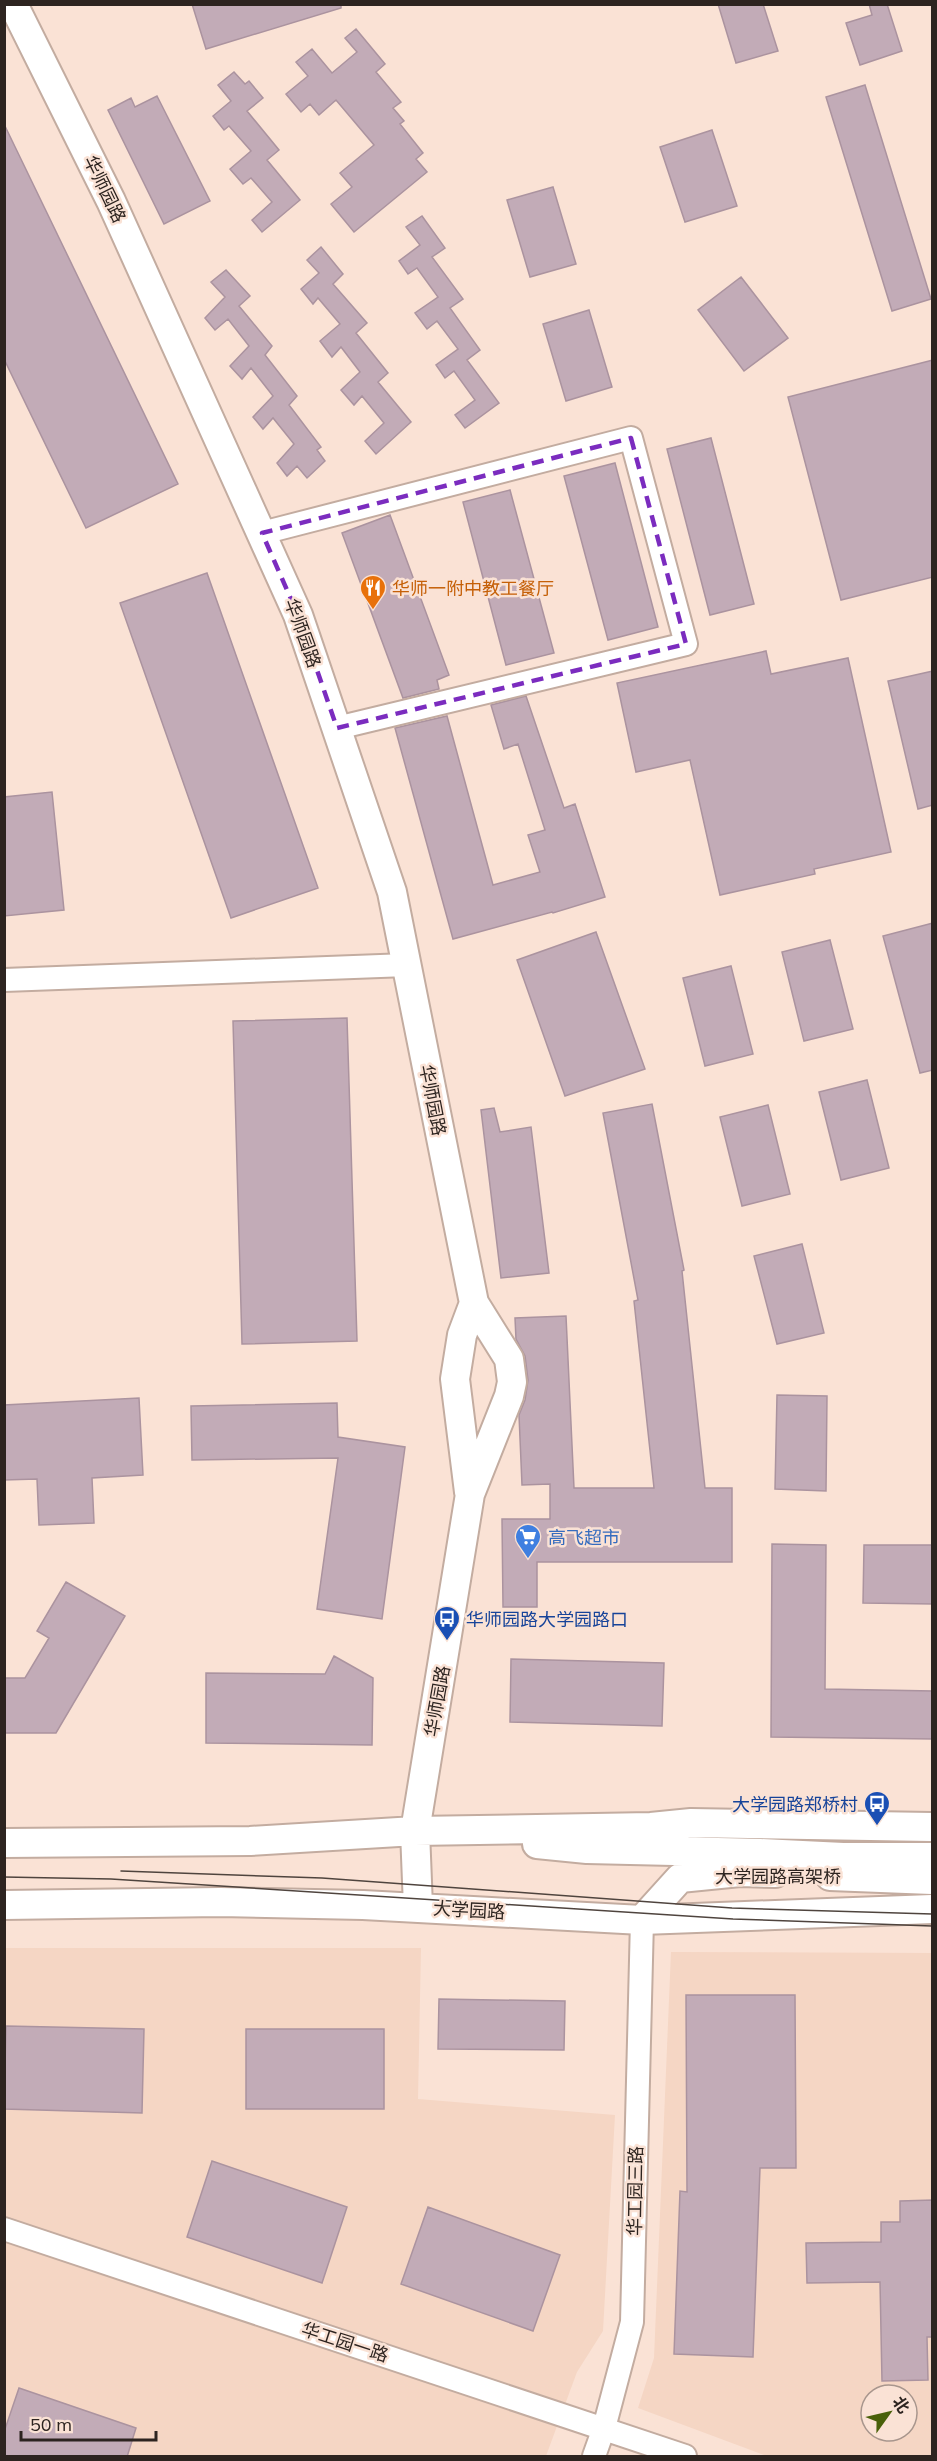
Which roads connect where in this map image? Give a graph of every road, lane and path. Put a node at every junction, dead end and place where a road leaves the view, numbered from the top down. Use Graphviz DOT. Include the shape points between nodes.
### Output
graph roads {
  1 [pos="13,4"];
  2 [pos="262,533"];
  3 [pos="337,728"];
  4 [pos="406,965"];
  5 [pos="4,980"];
  6 [pos="474,1303"];
  7 [pos="470,1494"];
  8 [pos="933,1827"];
  9 [pos="415,1831"];
  10 [pos="4,1843"];
  11 [pos="933,1857"];
  12 [pos="761,1863"];
  13 [pos="933,1880"];
  14 [pos="4,1905"];
  15 [pos="418,1907"];
  16 [pos="933,1910"];
  17 [pos="642,1920"];
  18 [pos="4,2229"];
  19 [pos="604,2428"];
  20 [pos="594,2457"];
  21 [pos="686,2457"];
  1 -- 2 [label="main road, 华师园路" via="111,201"];
  2 -- 3 [label="main road, 华师园路" via="298,615"];
  2 -- 3 [label="street" via="632,438 686,645"];
  3 -- 4 [label="main road, 华师园路" via="392,892"];
  4 -- 5 [label="street"];
  4 -- 6 [label="main road, 华师园路"];
  6 -- 7 [label="main road" via="462,1335 455,1379"];
  6 -- 7 [label="main road" via="509,1359 512,1382"];
  7 -- 9 [label="main road, 华师园路"];
  8 -- 9 [label="main road" via="691,1823"];
  9 -- 10 [label="main road" via="250,1841"];
  9 -- 12 [label="main road"];
  9 -- 15 [label="main road, 华师园路"];
  11 -- 12 [label="main road" via="843,1857"];
  12 -- 13 [label="main road, 大学园路高架桥"];
  12 -- 17 [label="main road, 大学园路高架桥" via="740,1872 680,1878"];
  14 -- 15 [label="main road, 大学园路" via="220,1902"];
  15 -- 17 [label="main road, 大学园路"];
  16 -- 17 [label="main road, 大学园路"];
  17 -- 19 [label="street, 华工园三路" via="632,2322"];
  18 -- 19 [label="street, 华工园一路"];
  19 -- 20 [label="street, 华工园三路"];
  19 -- 21 [label="street, 华工园一路"];
}
